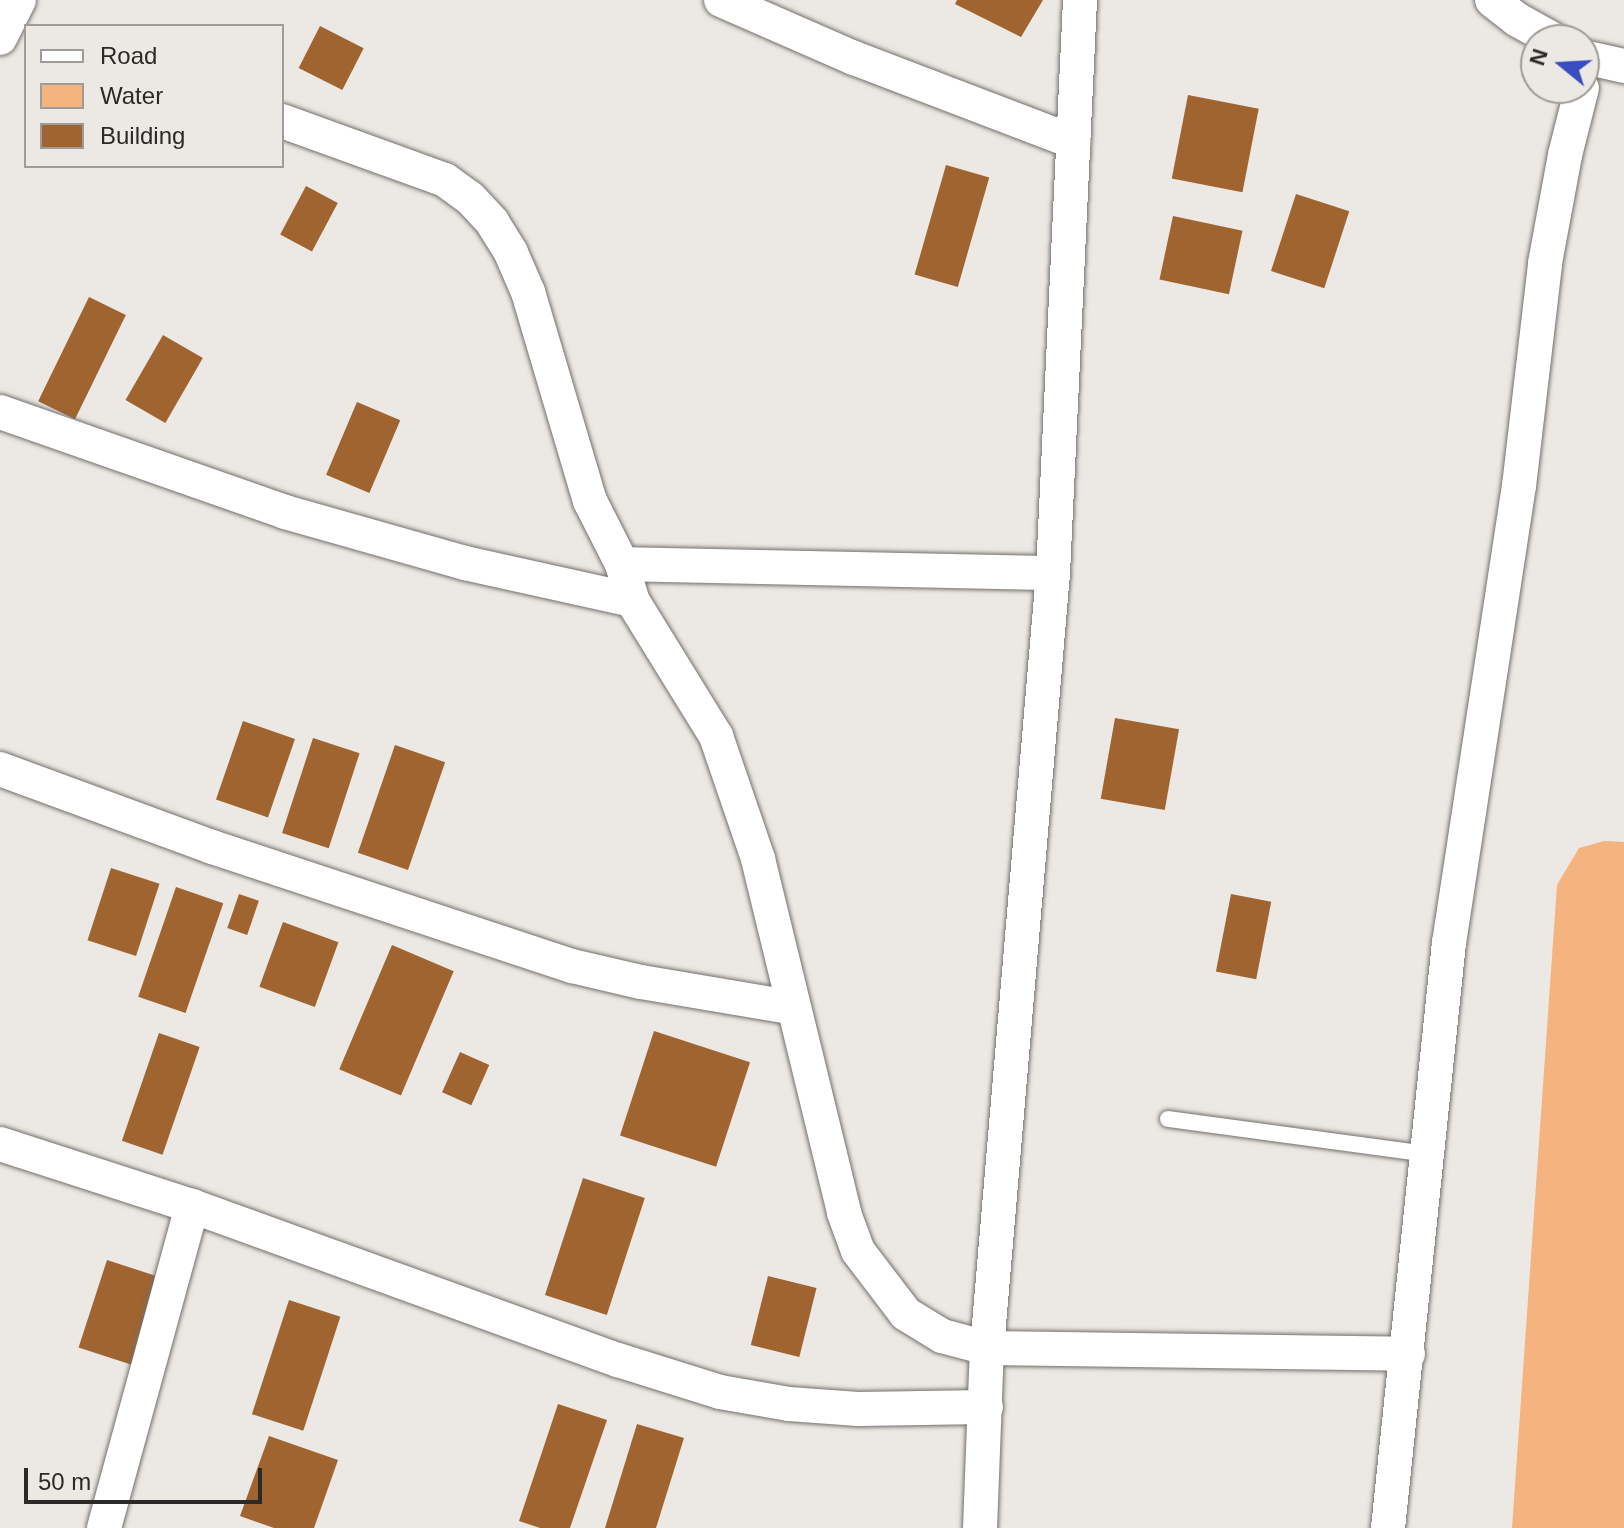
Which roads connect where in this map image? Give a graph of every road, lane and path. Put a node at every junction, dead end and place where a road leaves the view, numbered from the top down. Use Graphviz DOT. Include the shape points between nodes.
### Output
graph roads {
  1 [pos="721,0"];
  2 [pos="1080,0"];
  3 [pos="1492,0"];
  4 [pos="1525,24"];
  5 [pos="1624,66"];
  6 [pos="1600,69"];
  7 [pos="1577,104"];
  8 [pos="284,122"];
  9 [pos="1074,142"];
  10 [pos="0,412"];
  11 [pos="622,564"];
  12 [pos="1053,573"];
  13 [pos="632,600"];
  14 [pos="0,769"];
  15 [pos="794,1008"];
  16 [pos="1168,1119"];
  17 [pos="0,1144"];
  18 [pos="1428,1154"];
  19 [pos="192,1206"];
  20 [pos="987,1348"];
  21 [pos="1408,1354"];
  22 [pos="986,1407"];
  23 [pos="104,1528"];
  24 [pos="980,1528"];
  25 [pos="1388,1528"];
  1 -- 9 [label="street" via="854,58"];
  2 -- 9 [label="street"];
  3 -- 4 [label="street"];
  5 -- 6 [label="street"];
  7 -- 18 [label="street" via="1545,263 1519,486 1449,943"];
  8 -- 11 [label="street" via="445,180 492,222 528,292 590,501"];
  9 -- 12 [label="street"];
  10 -- 13 [label="street" via="285,512 465,563"];
  11 -- 12 [label="street"];
  11 -- 13 [label="street"];
  12 -- 20 [label="street"];
  13 -- 15 [label="street" via="716,736 758,859"];
  14 -- 15 [label="street" via="212,847 572,966"];
  15 -- 20 [label="street" via="858,1251 906,1314 942,1336"];
  16 -- 18 [label="lane"];
  17 -- 19 [label="street"];
  18 -- 21 [label="street"];
  19 -- 22 [label="street" via="720,1392 858,1409"];
  19 -- 23 [label="street"];
  20 -- 21 [label="street"];
  20 -- 22 [label="street"];
  21 -- 25 [label="street"];
  22 -- 24 [label="street"];
}
